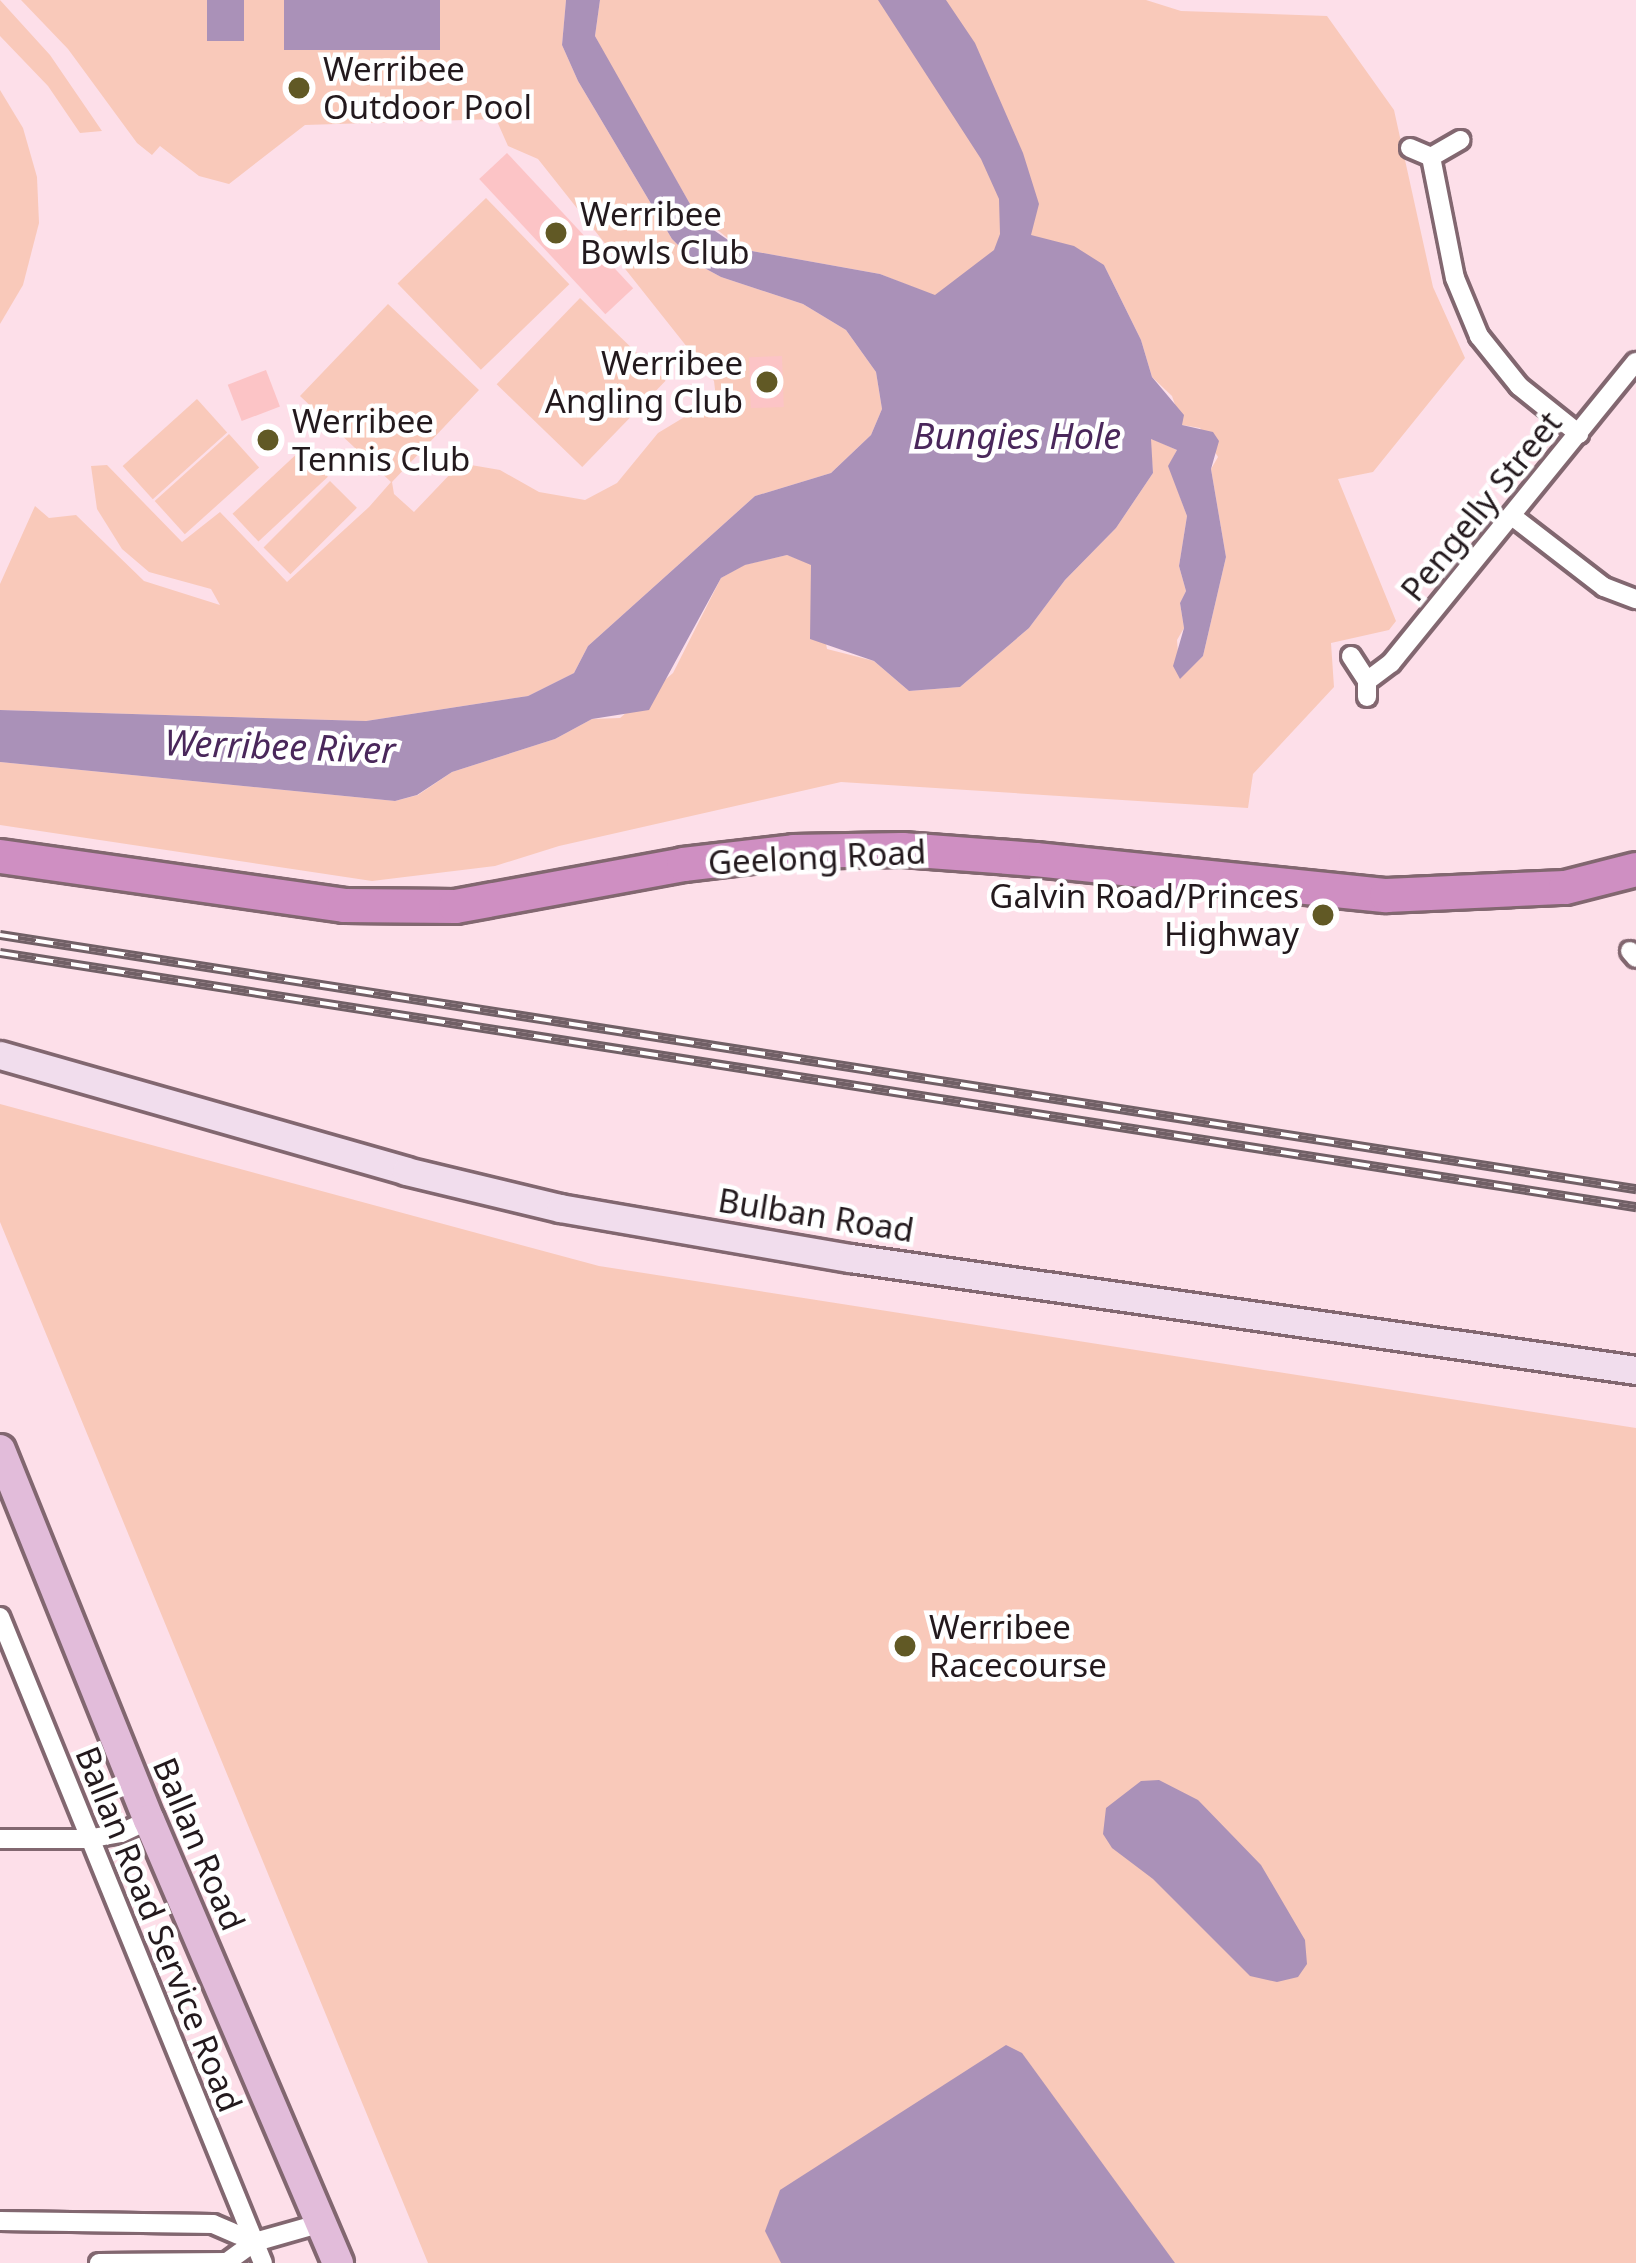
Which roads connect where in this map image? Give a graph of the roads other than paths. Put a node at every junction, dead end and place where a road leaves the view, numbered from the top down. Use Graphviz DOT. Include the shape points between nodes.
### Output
graph roads {
  1 [pos="1460,140"];
  2 [pos="1410,148"];
  3 [pos="1431,157"];
  4 [pos="1636,362"];
  5 [pos="1579,434"];
  6 [pos="1512,516"];
  7 [pos="1636,599"];
  8 [pos="1352,656"];
  9 [pos="0,856"];
  10 [pos="1636,868"];
  11 [pos="0,1055"];
  12 [pos="1636,1370"];
  13 [pos="0,1450"];
  14 [pos="0,1617"];
  15 [pos="148,1820"];
  16 [pos="88,1838"];
  17 [pos="0,1839"];
  18 [pos="0,2221"];
  19 [pos="322,2223"];
  20 [pos="255,2242"];
  21 [pos="99,2263"];
  22 [pos="263,2263"];
  23 [pos="338,2263"];
  1 -- 3 [label="street"];
  2 -- 3 [label="street"];
  3 -- 5 [label="street" via="1455,278 1479,336 1519,386"];
  4 -- 5 [label="street, Pengelly Street"];
  5 -- 6 [label="street, Pengelly Street"];
  6 -- 7 [label="street" via="1604,587"];
  6 -- 8 [label="street, Pengelly Street" via="1367,689"];
  9 -- 10 [label="highway, Geelong Road" via="344,905 455,906 793,851 1012,857 1386,895 1565,887"];
  11 -- 12 [label="street, Bulban Road" via="560,1208 850,1258"];
  13 -- 15 [label="main road, Ballan Road"];
  14 -- 16 [label="street, Ballan Road Service Road"];
  15 -- 16 [label="street"];
  15 -- 19 [label="main road, Ballan Road"];
  16 -- 17 [label="street"];
  16 -- 20 [label="street, Ballan Road Service Road"];
  18 -- 20 [label="street" via="213,2224"];
  19 -- 20 [label="street"];
  19 -- 23 [label="main road, Ballan Road"];
  20 -- 21 [label="street" via="227,2262"];
  20 -- 22 [label="street, Ballan Road Service Road"];
}
